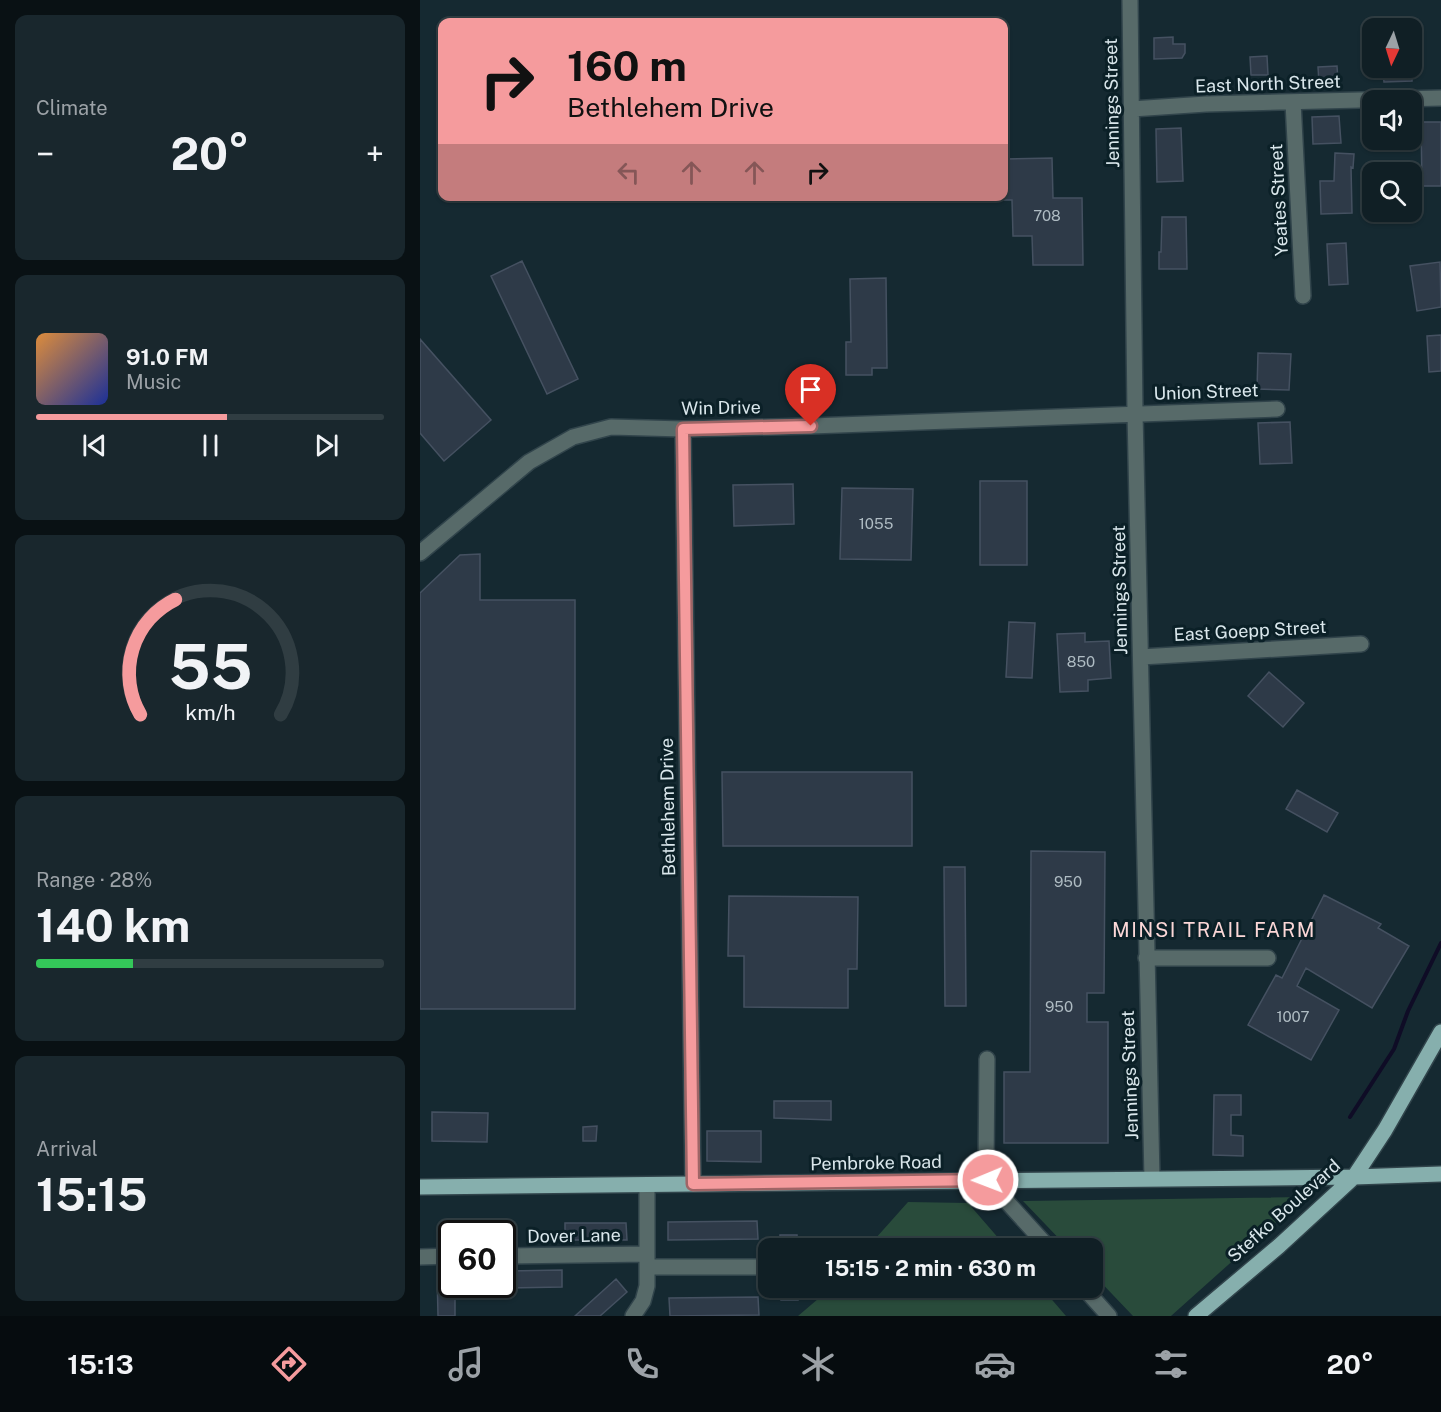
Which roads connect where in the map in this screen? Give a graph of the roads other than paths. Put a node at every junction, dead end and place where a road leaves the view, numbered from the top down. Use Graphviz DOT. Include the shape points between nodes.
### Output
graph roads {
  1 [pos="1130,0"];
  2 [pos="1441,98"];
  3 [pos="1293,102"];
  4 [pos="1132,109"];
  5 [pos="1303,296"];
  6 [pos="1278,409"];
  7 [pos="1135,413"];
  8 [pos="683,429"];
  9 [pos="420,553"];
  10 [pos="1361,644"];
  11 [pos="1141,657"];
  12 [pos="1146,958"];
  13 [pos="1268,958"];
  14 [pos="1441,1032"];
  15 [pos="987,1059"];
  16 [pos="1441,1174"];
  17 [pos="1354,1177"];
  18 [pos="1152,1178"];
  19 [pos="988,1180"];
  20 [pos="693,1184"];
  21 [pos="647,1185"];
  22 [pos="420,1187"];
  23 [pos="1039,1238"];
  24 [pos="438,1256"];
  25 [pos="516,1256"];
  26 [pos="420,1257"];
  27 [pos="647,1261"];
  28 [pos="758,1268"];
  29 [pos="1093,1298"];
  30 [pos="633,1316"];
  31 [pos="1109,1316"];
  32 [pos="1196,1316"];
  1 -- 4 [label="street, Jennings Street"];
  2 -- 3 [label="street, East North Street"];
  3 -- 4 [label="street, East North Street"];
  3 -- 5 [label="street, Yeates Street"];
  4 -- 7 [label="street, Jennings Street"];
  6 -- 7 [label="street, Union Street"];
  7 -- 8 [label="street, Win Drive"];
  7 -- 11 [label="street, Jennings Street"];
  8 -- 9 [label="street, Win Drive" via="611,427 573,437 529,462"];
  8 -- 20 [label="street, Bethlehem Drive"];
  10 -- 11 [label="street, East Goepp Street"];
  11 -- 12 [label="street, Jennings Street"];
  12 -- 13 [label="street"];
  12 -- 18 [label="street, Jennings Street"];
  14 -- 17 [label="main road, Stefko Boulevard"];
  15 -- 19 [label="street"];
  16 -- 17 [label="main road, Pembroke Road"];
  17 -- 18 [label="main road, Pembroke Road"];
  17 -- 32 [label="main road, Stefko Boulevard"];
  18 -- 19 [label="main road, Pembroke Road"];
  19 -- 20 [label="main road, Pembroke Road"];
  19 -- 23 [label="street"];
  20 -- 21 [label="main road, Pembroke Road"];
  21 -- 22 [label="main road, Pembroke Road"];
  21 -- 27 [label="street"];
  24 -- 26 [label="street"];
  25 -- 27 [label="street, Dover Lane"];
  27 -- 28 [label="street, Dover Lane"];
  27 -- 30 [label="street" via="645,1294"];
  29 -- 31 [label="street"];
}
